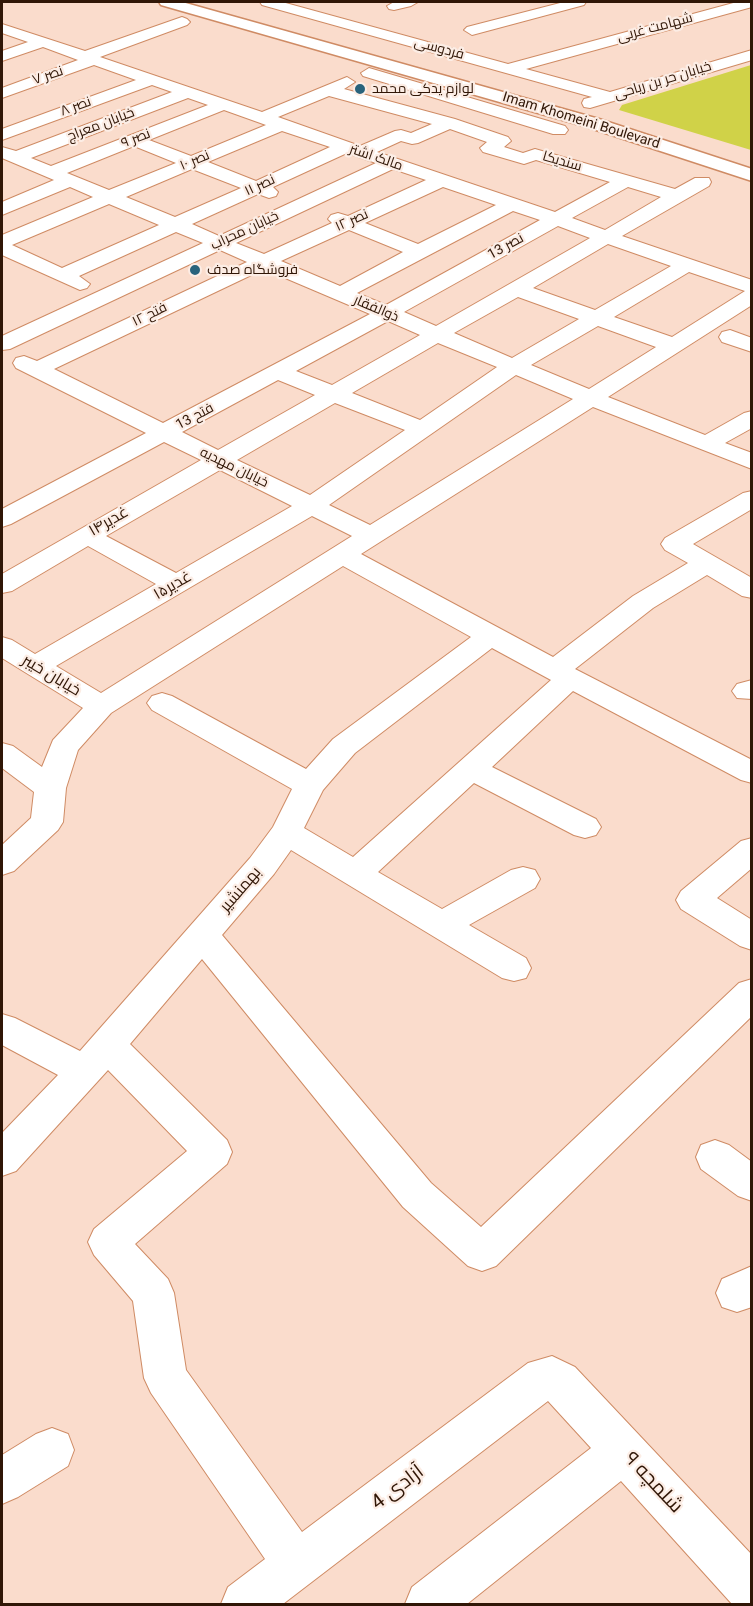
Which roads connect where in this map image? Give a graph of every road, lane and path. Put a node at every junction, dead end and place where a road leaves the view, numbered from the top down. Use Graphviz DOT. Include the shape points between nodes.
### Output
graph roads {
  1 [pos="167,2"];
  2 [pos="196,2"];
  3 [pos="267,2"];
  4 [pos="411,2"];
  5 [pos="579,2"];
  6 [pos="746,3"];
  7 [pos="394,6"];
  8 [pos="182,22"];
  9 [pos="472,30"];
  10 [pos="4,31"];
  11 [pos="43,42"];
  12 [pos="752,55"];
  13 [pos="2,56"];
  14 [pos="89,58"];
  15 [pos="389,64"];
  16 [pos="509,69"];
  17 [pos="369,73"];
  18 [pos="151,80"];
  19 [pos="328,90"];
  20 [pos="2,92"];
  21 [pos="188,93"];
  22 [pos="611,97"];
  23 [pos="223,105"];
  24 [pos="575,108"];
  25 [pos="58,114"];
  26 [pos="515,116"];
  27 [pos="262,118"];
  28 [pos="450,123"];
  29 [pos="281,125"];
  30 [pos="559,130"];
  31 [pos="479,134"];
  32 [pos="2,135"];
  33 [pos="133,140"];
  34 [pos="353,150"];
  35 [pos="725,150"];
  36 [pos="8,155"];
  37 [pos="705,160"];
  38 [pos="192,162"];
  39 [pos="392,163"];
  40 [pos="748,166"];
  41 [pos="59,177"];
  42 [pos="442,180"];
  43 [pos="626,181"];
  44 [pos="702,182"];
  45 [pos="257,187"];
  46 [pos="676,196"];
  47 [pos="109,197"];
  48 [pos="302,204"];
  49 [pos="512,204"];
  50 [pos="2,209"];
  51 [pos="556,220"];
  52 [pos="348,223"];
  53 [pos="175,225"];
  54 [pos="607,237"];
  55 [pos="2,242"];
  56 [pos="219,243"];
  57 [pos="2,248"];
  58 [pos="419,251"];
  59 [pos="263,261"];
  60 [pos="687,265"];
  61 [pos="62,276"];
  62 [pos="752,287"];
  63 [pos="516,289"];
  64 [pos="340,294"];
  65 [pos="106,296"];
  66 [pos="752,296"];
  67 [pos="387,313"];
  68 [pos="597,318"];
  69 [pos="437,334"];
  70 [pos="730,337"];
  71 [pos="2,344"];
  72 [pos="674,345"];
  73 [pos="752,346"];
  74 [pos="2,352"];
  75 [pos="514,366"];
  76 [pos="37,369"];
  77 [pos="278,372"];
  78 [pos="333,393"];
  79 [pos="591,398"];
  80 [pos="752,418"];
  81 [pos="423,429"];
  82 [pos="165,433"];
  83 [pos="706,444"];
  84 [pos="217,459"];
  85 [pos="752,462"];
  86 [pos="752,498"];
  87 [pos="311,506"];
  88 [pos="2,519"];
  89 [pos="86,535"];
  90 [pos="370,535"];
  91 [pos="341,554"];
  92 [pos="708,563"];
  93 [pos="176,584"];
  94 [pos="2,585"];
  95 [pos="752,590"];
  96 [pos="490,636"];
  97 [pos="2,646"];
  98 [pos="34,666"];
  99 [pos="562,674"];
  100 [pos="162,703"];
  101 [pos="101,706"];
  102 [pos="2,753"];
  103 [pos="471,768"];
  104 [pos="752,773"];
  105 [pos="310,785"];
  106 [pos="50,788"];
  107 [pos="585,828"];
  108 [pos="286,832"];
  109 [pos="752,849"];
  110 [pos="2,863"];
  111 [pos="357,872"];
  112 [pos="523,879"];
  113 [pos="442,924"];
  114 [pos="202,935"];
  115 [pos="752,937"];
  116 [pos="514,968"];
  117 [pos="752,993"];
  118 [pos="4,1034"];
  119 [pos="96,1058"];
  120 [pos="715,1156"];
  121 [pos="2,1159"];
  122 [pos="752,1184"];
  123 [pos="552,1377"];
  124 [pos="52,1450"];
  125 [pos="623,1451"];
  126 [pos="2,1481"];
  127 [pos="297,1565"];
  128 [pos="752,1591"];
  129 [pos="245,1605"];
  130 [pos="429,1605"];
  1 -- 15 [label="main road, Imam Khomeini Boulevard"];
  2 -- 24 [label="main road, Imam Khomeini Boulevard"];
  3 -- 16 [label="street, فردوسی"];
  4 -- 7 [label="street"];
  5 -- 9 [label="street"];
  6 -- 16 [label="street, شهامت غربی"];
  8 -- 14 [label="street, نصر ۷"];
  10 -- 11 [label="street, مالک اشتر"];
  11 -- 13 [label="street"];
  11 -- 14 [label="street, مالک اشتر"];
  12 -- 22 [label="street, خیابان حر بن ریاحی"];
  14 -- 18 [label="street, مالک اشتر"];
  14 -- 20 [label="street, نصر ۷"];
  15 -- 17 [label="street"];
  15 -- 37 [label="main road, Imam Khomeini Boulevard"];
  16 -- 22 [label="street, فردوسی"];
  17 -- 19 [label="street"];
  17 -- 26 [label="street"];
  18 -- 21 [label="street, مالک اشتر"];
  18 -- 25 [label="street, نصر ۸"];
  19 -- 27 [label="street"];
  19 -- 28 [label="street, سندیکا"];
  20 -- 25 [label="street"];
  21 -- 23 [label="street, مالک اشتر"];
  21 -- 36 [label="street, خیابان معراج"];
  22 -- 24 [label="street, خیابان حر بن ریاحی"];
  23 -- 27 [label="street, مالک اشتر"];
  23 -- 33 [label="street, نصر ۹"];
  24 -- 35 [label="main road, Imam Khomeini Boulevard"];
  25 -- 32 [label="street, نصر ۸"];
  26 -- 30 [label="street"];
  26 -- 31 [label="street"];
  27 -- 29 [label="street, مالک اشتر"];
  28 -- 31 [label="street, سندیکا"];
  28 -- 34 [label="street, نصر ۱۱" via="412,139 401,135"];
  29 -- 34 [label="street, مالک اشتر"];
  29 -- 38 [label="street, نصر ۱۰"];
  31 -- 43 [label="street, سندیکا" via="502,141 489,148 507,154 524,159 536,154"];
  33 -- 38 [label="street"];
  33 -- 41 [label="street, نصر ۹"];
  34 -- 39 [label="street, مالک اشتر"];
  34 -- 45 [label="street, نصر ۱۱"];
  35 -- 37 [label="main road" via="719,157"];
  35 -- 40 [label="main road, Imam Khomeini Boulevard"];
  36 -- 41 [label="street, ذوالفقار"];
  37 -- 40 [label="main road, Imam Khomeini Boulevard"];
  38 -- 45 [label="street"];
  38 -- 47 [label="street, نصر ۱۰"];
  39 -- 42 [label="street, مالک اشتر"];
  39 -- 48 [label="street, خیابان محراب"];
  41 -- 47 [label="street, ذوالفقار"];
  41 -- 50 [label="street, نصر ۹"];
  42 -- 49 [label="street, مالک اشتر"];
  42 -- 52 [label="street, نصر ۱۲"];
  43 -- 46 [label="street, سندیکا"];
  43 -- 51 [label="street, نصر 13"];
  44 -- 46 [label="street"];
  45 -- 48 [label="street"];
  45 -- 53 [label="street, نصر ۱۱"];
  46 -- 54 [label="street"];
  47 -- 53 [label="street, ذوالفقار"];
  47 -- 55 [label="street, نصر ۱۰"];
  48 -- 52 [label="street"];
  48 -- 56 [label="street, خیابان محراب"];
  49 -- 51 [label="street, مالک اشتر"];
  49 -- 58 [label="street"];
  51 -- 54 [label="street, مالک اشتر"];
  51 -- 67 [label="street, نصر 13"];
  52 -- 58 [label="street"];
  52 -- 59 [label="street, نصر ۱۲"];
  53 -- 56 [label="street, ذوالفقار"];
  53 -- 61 [label="street, نصر ۱۱"];
  54 -- 60 [label="street, مالک اشتر"];
  54 -- 63 [label="street, غدیر۱۴"];
  56 -- 59 [label="street, ذوالفقار"];
  56 -- 65 [label="street, خیابان محراب"];
  57 -- 61 [label="street"];
  58 -- 64 [label="street"];
  59 -- 64 [label="street, ذوالفقار"];
  59 -- 76 [label="street, فتح ۱۲"];
  60 -- 62 [label="street, مالک اشتر"];
  60 -- 68 [label="street, غدیر۱۵"];
  61 -- 65 [label="street"];
  63 -- 68 [label="street"];
  63 -- 69 [label="street, غدیر۱۴"];
  64 -- 67 [label="street, ذوالفقار"];
  65 -- 71 [label="street, خیابان محراب"];
  66 -- 72 [label="street"];
  67 -- 69 [label="street, ذوالفقار"];
  67 -- 77 [label="street, فتح 13"];
  68 -- 72 [label="street"];
  68 -- 75 [label="street, غدیر۱۵"];
  69 -- 75 [label="street, ذوالفقار"];
  69 -- 78 [label="street, غدیر۱۴"];
  70 -- 73 [label="street"];
  72 -- 79 [label="street"];
  74 -- 76 [label="street, خیابان مهدیه"];
  75 -- 79 [label="street, ذوالفقار"];
  75 -- 81 [label="street, غدیر۱۵"];
  76 -- 82 [label="street, خیابان مهدیه"];
  77 -- 78 [label="street"];
  77 -- 82 [label="street, فتح 13"];
  78 -- 81 [label="street"];
  78 -- 84 [label="street, غدیر۱۴"];
  79 -- 83 [label="street, ذوالفقار"];
  79 -- 90 [label="street"];
  80 -- 83 [label="street"];
  81 -- 87 [label="street, غدیر۱۵"];
  82 -- 84 [label="street, خیابان مهدیه"];
  82 -- 88 [label="street, فتح 13"];
  83 -- 85 [label="street, ذوالفقار"];
  84 -- 87 [label="street, خیابان مهدیه"];
  84 -- 89 [label="street, غدیر۱۴"];
  86 -- 92 [label="street" via="674,544"];
  87 -- 90 [label="street, خیابان مهدیه"];
  87 -- 93 [label="street, غدیر۱۵"];
  89 -- 93 [label="street"];
  89 -- 94 [label="street, غدیر۱۴"];
  90 -- 91 [label="street"];
  91 -- 96 [label="street"];
  91 -- 101 [label="street"];
  92 -- 95 [label="street"];
  92 -- 99 [label="street" via="643,602"];
  93 -- 98 [label="street, غدیر۱۵"];
  96 -- 99 [label="street"];
  96 -- 105 [label="street, بهمنشیر" via="344,746"];
  97 -- 98 [label="street, خیابان خیبر"];
  98 -- 101 [label="street, خیابان خیبر"];
  99 -- 103 [label="street"];
  99 -- 104 [label="street"];
  100 -- 105 [label="street"];
  101 -- 106 [label="street" via="64,747"];
  102 -- 106 [label="street"];
  103 -- 107 [label="street"];
  103 -- 111 [label="street"];
  105 -- 108 [label="street, بهمنشیر"];
  106 -- 110 [label="street" via="47,822"];
  108 -- 111 [label="street"];
  108 -- 114 [label="street, بهمنشیر"];
  109 -- 115 [label="street" via="693,900"];
  111 -- 113 [label="street"];
  112 -- 113 [label="street"];
  113 -- 116 [label="street"];
  114 -- 117 [label="street" via="417,1195 482,1253"];
  114 -- 119 [label="street, بهمنشیر"];
  118 -- 119 [label="street"];
  119 -- 121 [label="street, بهمنشیر"];
  119 -- 127 [label="street" via="213,1152 108,1242 153,1293 166,1378"];
  120 -- 122 [label="street"];
  123 -- 125 [label="street, شلمچه ۹"];
  123 -- 127 [label="street, آزادی 4" via="543,1378"];
  124 -- 126 [label="street"];
  125 -- 128 [label="street, شلمچه ۹"];
  125 -- 130 [label="street"];
  127 -- 129 [label="street, آزادی 4"];
}
